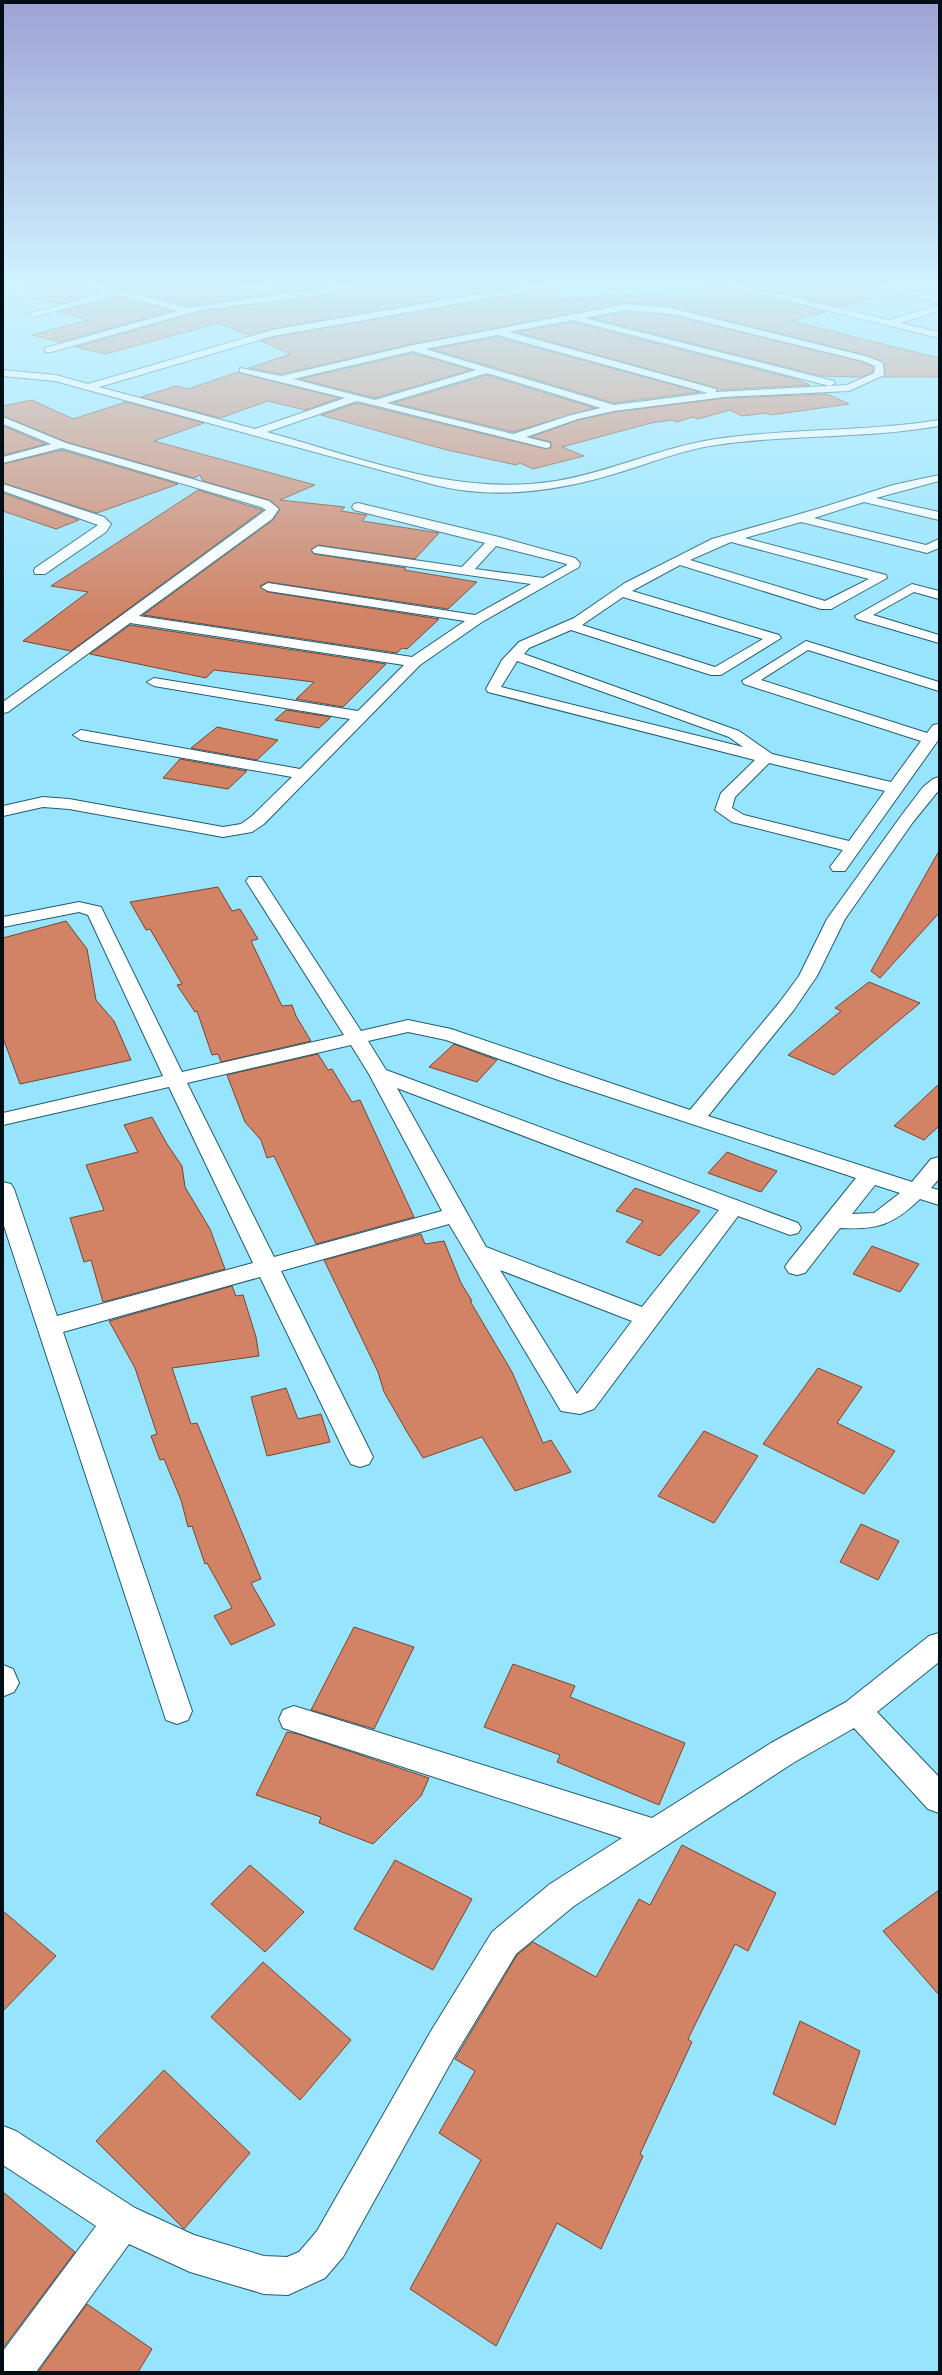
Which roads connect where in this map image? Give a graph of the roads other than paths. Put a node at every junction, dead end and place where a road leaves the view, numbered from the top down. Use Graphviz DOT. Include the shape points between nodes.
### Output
graph roads {
  1 [pos="121,396"];
  2 [pos="348,396"];
  3 [pos="399,396"];
  4 [pos="573,396"];
  5 [pos="710,396"];
  6 [pos="356,398"];
  7 [pos="375,403"];
  8 [pos="614,408"];
  9 [pos="3,420"];
  10 [pos="939,423"];
  11 [pos="258,432"];
  12 [pos="514,437"];
  13 [pos="62,445"];
  14 [pos="546,445"];
  15 [pos="3,460"];
  16 [pos="939,478"];
  17 [pos="3,487"];
  18 [pos="863,498"];
  19 [pos="358,507"];
  20 [pos="939,516"];
  21 [pos="800,518"];
  22 [pos="731,538"];
  23 [pos="495,540"];
  24 [pos="939,543"];
  25 [pos="318,550"];
  26 [pos="679,562"];
  27 [pos="40,571"];
  28 [pos="465,571"];
  29 [pos="542,582"];
  30 [pos="268,587"];
  31 [pos="622,592"];
  32 [pos="939,595"];
  33 [pos="129,619"];
  34 [pos="477,619"];
  35 [pos="570,625"];
  36 [pos="939,639"];
  37 [pos="514,656"];
  38 [pos="415,662"];
  39 [pos="154,682"];
  40 [pos="939,687"];
  41 [pos="3,709"];
  42 [pos="360,716"];
  43 [pos="935,733"];
  44 [pos="81,734"];
  45 [pos="766,757"];
  46 [pos="304,774"];
  47 [pos="939,782"];
  48 [pos="895,788"];
  49 [pos="3,811"];
  50 [pos="852,847"];
  51 [pos="838,866"];
  52 [pos="255,881"];
  53 [pos="3,922"];
  54 [pos="355,1037"];
  55 [pos="379,1074"];
  56 [pos="175,1079"];
  57 [pos="3,1119"];
  58 [pos="694,1119"];
  59 [pos="939,1164"];
  60 [pos="870,1176"];
  61 [pos="3,1189"];
  62 [pos="914,1190"];
  63 [pos="939,1198"];
  64 [pos="733,1207"];
  65 [pos="455,1215"];
  66 [pos="834,1221"];
  67 [pos="790,1228"];
  68 [pos="477,1252"];
  69 [pos="266,1266"];
  70 [pos="797,1267"];
  71 [pos="647,1318"];
  72 [pos="49,1327"];
  73 [pos="360,1457"];
  74 [pos="939,1645"];
  75 [pos="177,1711"];
  76 [pos="857,1711"];
  77 [pos="294,1719"];
  78 [pos="939,1799"];
  79 [pos="655,1834"];
  80 [pos="3,2144"];
  81 [pos="122,2221"];
  82 [pos="12,2372"];
  1 -- 11 [label="street"];
  2 -- 6 [label="street"];
  3 -- 7 [label="street"];
  4 -- 8 [label="street"];
  5 -- 8 [label="street"];
  6 -- 7 [label="street"];
  6 -- 11 [label="street"];
  7 -- 12 [label="street"];
  8 -- 12 [label="street" via="575,417"];
  9 -- 13 [label="street"];
  10 -- 11 [label="street" via="871,431 716,442 552,486 510,489 471,488 439,483"];
  12 -- 14 [label="street"];
  13 -- 15 [label="street"];
  13 -- 33 [label="street" via="265,504 273,509 268,516"];
  16 -- 18 [label="street" via="926,479"];
  17 -- 27 [label="street" via="100,520 105,524 102,529"];
  18 -- 20 [label="street"];
  18 -- 21 [label="street"];
  19 -- 23 [label="street"];
  21 -- 22 [label="street"];
  21 -- 24 [label="street" via="927,549"];
  22 -- 26 [label="street" via="716,542"];
  22 -- 26 [label="street" via="881,578 826,606"];
  23 -- 28 [label="street"];
  23 -- 29 [label="street" via="574,563 573,567"];
  25 -- 28 [label="street"];
  26 -- 31 [label="street"];
  28 -- 29 [label="street"];
  29 -- 34 [label="street"];
  30 -- 34 [label="street"];
  31 -- 35 [label="street"];
  31 -- 35 [label="street" via="774,638 716,672"];
  32 -- 36 [label="street" via="912,588 862,616"];
  33 -- 38 [label="street"];
  33 -- 41 [label="street"];
  34 -- 38 [label="street"];
  35 -- 37 [label="street" via="524,646"];
  37 -- 45 [label="street" via="734,734"];
  37 -- 45 [label="street" via="507,663 493,689"];
  38 -- 42 [label="street"];
  39 -- 42 [label="street"];
  40 -- 43 [label="street" via="806,645 749,681"];
  42 -- 46 [label="street"];
  43 -- 48 [label="street"];
  44 -- 46 [label="street"];
  45 -- 48 [label="street"];
  45 -- 50 [label="street" via="727,796 723,810 738,819"];
  46 -- 49 [label="street" via="258,820 246,828 234,831 206,830 69,804 44,802"];
  47 -- 58 [label="street" via="929,790 907,819 836,919 808,976 786,1007"];
  48 -- 50 [label="street"];
  50 -- 51 [label="street"];
  52 -- 54 [label="street"];
  53 -- 56 [label="street" via="78,907 95,910"];
  54 -- 55 [label="street"];
  54 -- 56 [label="street"];
  54 -- 58 [label="street" via="408,1026 427,1028"];
  55 -- 64 [label="street"];
  55 -- 65 [label="street"];
  56 -- 57 [label="street"];
  56 -- 69 [label="street"];
  58 -- 60 [label="street"];
  59 -- 62 [label="street"];
  60 -- 62 [label="street"];
  60 -- 66 [label="street"];
  61 -- 72 [label="street"];
  62 -- 63 [label="street"];
  62 -- 66 [label="street" via="882,1218 868,1221"];
  64 -- 67 [label="street"];
  64 -- 71 [label="street"];
  65 -- 68 [label="street"];
  65 -- 69 [label="street"];
  66 -- 70 [label="street"];
  68 -- 71 [label="street"];
  68 -- 71 [label="street" via="570,1404 580,1405 585,1402"];
  69 -- 72 [label="street"];
  69 -- 73 [label="street"];
  72 -- 75 [label="street"];
  74 -- 76 [label="street"];
  76 -- 78 [label="street"];
  76 -- 79 [label="street" via="782,1753"];
  77 -- 79 [label="street"];
  79 -- 81 [label="street" via="562,1895 504,1943 443,2043 330,2244 312,2264 288,2276 264,2275 190,2253"];
  80 -- 81 [label="street"];
  81 -- 82 [label="street"];
}
